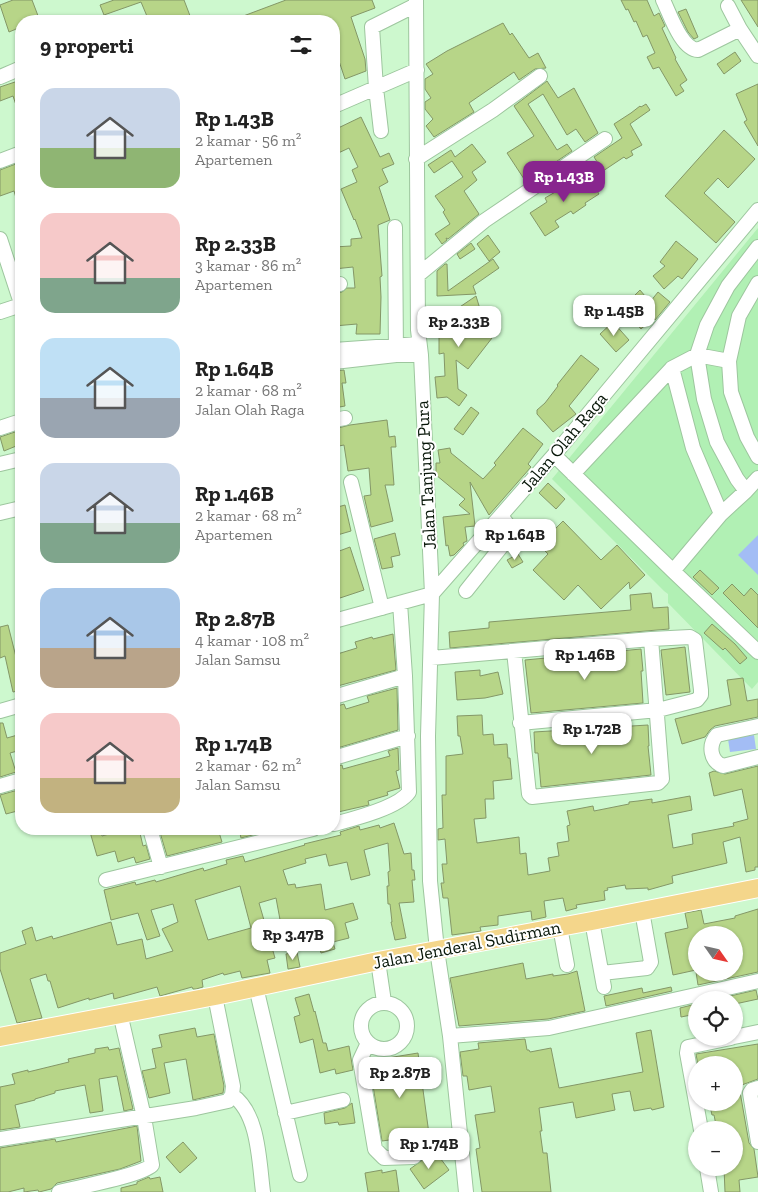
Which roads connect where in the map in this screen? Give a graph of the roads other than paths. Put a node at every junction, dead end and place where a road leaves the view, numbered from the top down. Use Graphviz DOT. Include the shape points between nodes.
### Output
graph roads {
  1 [pos="663,0"];
  2 [pos="416,3"];
  3 [pos="728,6"];
  4 [pos="740,30"];
  5 [pos="758,56"];
  6 [pos="417,70"];
  7 [pos="15,71"];
  8 [pos="540,76"];
  9 [pos="0,77"];
  10 [pos="376,88"];
  11 [pos="340,103"];
  12 [pos="381,131"];
  13 [pos="605,139"];
  14 [pos="15,155"];
  15 [pos="416,159"];
  16 [pos="0,161"];
  17 [pos="758,210"];
  18 [pos="395,227"];
  19 [pos="0,239"];
  20 [pos="758,247"];
  21 [pos="418,275"];
  22 [pos="758,283"];
  23 [pos="15,285"];
  24 [pos="15,306"];
  25 [pos="0,312"];
  26 [pos="340,350"];
  27 [pos="397,350"];
  28 [pos="420,350"];
  29 [pos="697,356"];
  30 [pos="340,361"];
  31 [pos="729,361"];
  32 [pos="672,368"];
  33 [pos="15,423"];
  34 [pos="0,428"];
  35 [pos="554,455"];
  36 [pos="758,458"];
  37 [pos="15,460"];
  38 [pos="0,464"];
  39 [pos="573,474"];
  40 [pos="758,478"];
  41 [pos="351,482"];
  42 [pos="746,491"];
  43 [pos="15,509"];
  44 [pos="0,513"];
  45 [pos="721,514"];
  46 [pos="502,516"];
  47 [pos="673,572"];
  48 [pos="466,591"];
  49 [pos="432,594"];
  50 [pos="400,603"];
  51 [pos="382,608"];
  52 [pos="340,619"];
  53 [pos="651,639"];
  54 [pos="514,651"];
  55 [pos="758,652"];
  56 [pos="431,658"];
  57 [pos="406,676"];
  58 [pos="340,695"];
  59 [pos="15,707"];
  60 [pos="658,710"];
  61 [pos="0,711"];
  62 [pos="520,723"];
  63 [pos="758,726"];
  64 [pos="408,736"];
  65 [pos="340,756"];
  66 [pos="758,757"];
  67 [pos="15,782"];
  68 [pos="0,786"];
  69 [pos="340,822"];
  70 [pos="152,835"];
  71 [pos="279,835"];
  72 [pos="161,867"];
  73 [pos="106,880"];
  74 [pos="758,888"];
  75 [pos="642,911"];
  76 [pos="592,921"];
  77 [pos="560,927"];
  78 [pos="437,950"];
  79 [pos="378,961"];
  80 [pos="567,965"];
  81 [pos="602,973"];
  82 [pos="758,981"];
  83 [pos="256,987"];
  84 [pos="604,987"];
  85 [pos="214,996"];
  86 [pos="384,1002"];
  87 [pos="120,1013"];
  88 [pos="758,1032"];
  89 [pos="743,1035"];
  90 [pos="450,1036"];
  91 [pos="0,1037"];
  92 [pos="368,1043"];
  93 [pos="692,1046"];
  94 [pos="758,1088"];
  95 [pos="232,1095"];
  96 [pos="343,1100"];
  97 [pos="285,1113"];
  98 [pos="144,1117"];
  99 [pos="699,1121"];
  100 [pos="0,1140"];
  101 [pos="758,1142"];
  102 [pos="414,1156"];
  103 [pos="300,1175"];
  104 [pos="708,1176"];
  105 [pos="59,1192"];
  106 [pos="264,1192"];
  107 [pos="466,1192"];
  108 [pos="711,1192"];
  1 -- 4 [label="street" via="684,43 692,49 698,50"];
  2 -- 6 [label="street, Jalan Tanjung Pura"];
  2 -- 10 [label="street" via="372,27"];
  3 -- 4 [label="street"];
  4 -- 5 [label="street"];
  6 -- 10 [label="street"];
  6 -- 15 [label="street, Jalan Tanjung Pura"];
  7 -- 9 [label="street"];
  8 -- 15 [label="street"];
  10 -- 11 [label="street"];
  10 -- 12 [label="street"];
  13 -- 21 [label="street" via="484,221"];
  14 -- 16 [label="street"];
  15 -- 21 [label="street, Jalan Tanjung Pura"];
  17 -- 35 [label="street, Jalan Olah Raga"];
  18 -- 27 [label="street"];
  19 -- 23 [label="street"];
  20 -- 29 [label="street" via="728,286 707,325"];
  21 -- 28 [label="street, Jalan Tanjung Pura"];
  22 -- 31 [label="street" via="739,316"];
  24 -- 25 [label="street"];
  26 -- 27 [label="street"];
  27 -- 28 [label="street"];
  27 -- 30 [label="street"];
  28 -- 49 [label="street, Jalan Tanjung Pura"];
  29 -- 31 [label="street"];
  29 -- 32 [label="street"];
  29 -- 42 [label="street" via="704,399 717,442"];
  31 -- 36 [label="street" via="731,392"];
  32 -- 39 [label="street"];
  32 -- 45 [label="street" via="693,448"];
  33 -- 34 [label="street"];
  35 -- 39 [label="street"];
  35 -- 46 [label="street, Jalan Olah Raga"];
  37 -- 38 [label="street"];
  39 -- 47 [label="street"];
  40 -- 42 [label="street"];
  41 -- 51 [label="street"];
  42 -- 45 [label="street"];
  43 -- 44 [label="street"];
  45 -- 47 [label="street"];
  46 -- 48 [label="street" via="511,531 509,537"];
  46 -- 49 [label="street, Jalan Olah Raga"];
  47 -- 55 [label="street"];
  49 -- 50 [label="street"];
  49 -- 56 [label="street, Jalan Tanjung Pura"];
  50 -- 51 [label="street"];
  50 -- 57 [label="street"];
  51 -- 52 [label="street"];
  53 -- 54 [label="street"];
  53 -- 60 [label="street"];
  53 -- 60 [label="street" via="690,637 695,640 701,690 697,700"];
  54 -- 56 [label="street"];
  54 -- 62 [label="street"];
  56 -- 78 [label="street, Jalan Tanjung Pura" via="428,814"];
  57 -- 58 [label="street"];
  57 -- 64 [label="street"];
  59 -- 61 [label="street"];
  60 -- 62 [label="street"];
  60 -- 62 [label="street" via="661,781 532,796 529,794"];
  63 -- 66 [label="street" via="717,735 711,743 712,755 723,766"];
  64 -- 65 [label="street"];
  64 -- 69 [label="street" via="410,787 405,798"];
  67 -- 68 [label="street"];
  70 -- 72 [label="street"];
  71 -- 72 [label="street"];
  72 -- 73 [label="street"];
  74 -- 75 [label="main road, Jalan Jenderal Sudirman"];
  75 -- 76 [label="main road, Jalan Jenderal Sudirman"];
  75 -- 81 [label="street" via="649,965 647,968"];
  76 -- 77 [label="main road, Jalan Jenderal Sudirman"];
  76 -- 81 [label="street"];
  77 -- 78 [label="main road, Jalan Jenderal Sudirman"];
  77 -- 80 [label="street"];
  78 -- 79 [label="main road, Jalan Jenderal Sudirman"];
  78 -- 90 [label="street, Jalan Tanjung Pura"];
  79 -- 83 [label="main road, Jalan Jenderal Sudirman"];
  79 -- 86 [label="street"];
  81 -- 84 [label="street"];
  82 -- 90 [label="street" via="549,1028"];
  83 -- 85 [label="main road, Jalan Jenderal Sudirman"];
  83 -- 97 [label="street"];
  85 -- 87 [label="main road, Jalan Jenderal Sudirman"];
  85 -- 95 [label="street" via="230,1068"];
  86 -- 92 [label="street" via="367,1009 362,1017 362,1036"];
  86 -- 92 [label="street" via="403,1012 408,1023 406,1034 390,1049 378,1049"];
  87 -- 91 [label="main road, Jalan Jenderal Sudirman"];
  87 -- 98 [label="street"];
  88 -- 89 [label="street"];
  90 -- 107 [label="street, Jalan Tanjung Pura"];
  92 -- 102 [label="street" via="360,1060 374,1149 384,1158"];
  93 -- 99 [label="street" via="688,1047 687,1053"];
  94 -- 101 [label="street" via="752,1090 750,1099"];
  95 -- 98 [label="street" via="228,1101 220,1103"];
  95 -- 106 [label="street" via="240,1100 252,1124"];
  96 -- 97 [label="street"];
  97 -- 103 [label="street"];
  98 -- 100 [label="street"];
  98 -- 105 [label="street" via="152,1165 148,1169"];
  104 -- 108 [label="street"];
}
